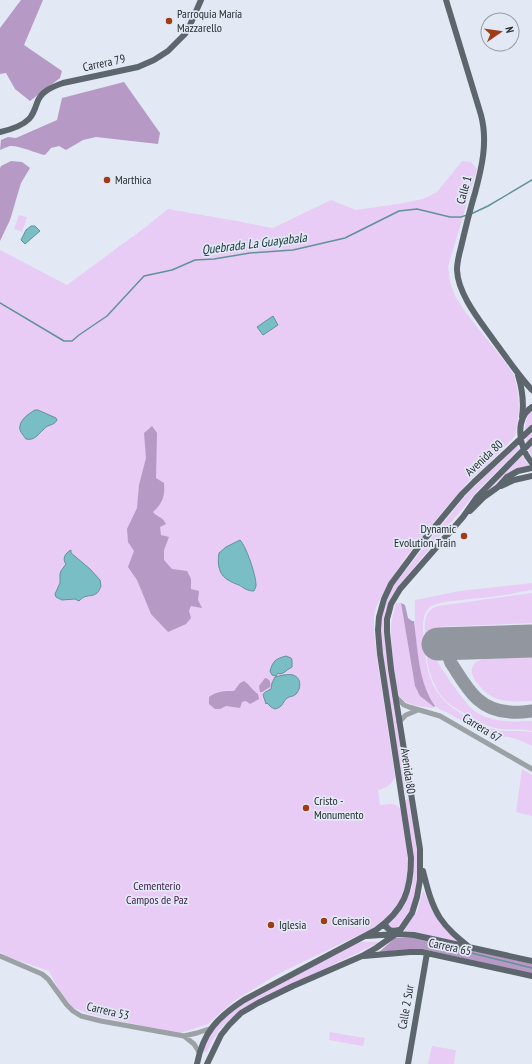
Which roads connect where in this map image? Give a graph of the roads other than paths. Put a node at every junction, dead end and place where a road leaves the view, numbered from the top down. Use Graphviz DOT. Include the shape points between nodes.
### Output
graph roads {
  1 [pos="201,0"];
  2 [pos="446,0"];
  3 [pos="0,132"];
  4 [pos="517,374"];
  5 [pos="532,390"];
  6 [pos="532,407"];
  7 [pos="522,420"];
  8 [pos="532,428"];
  9 [pos="522,438"];
  10 [pos="532,441"];
  11 [pos="524,448"];
  12 [pos="532,462"];
  13 [pos="532,468"];
  14 [pos="532,476"];
  15 [pos="498,487"];
  16 [pos="463,517"];
  17 [pos="394,694"];
  18 [pos="420,710"];
  19 [pos="399,722"];
  20 [pos="532,769"];
  21 [pos="421,864"];
  22 [pos="385,923"];
  23 [pos="401,929"];
  24 [pos="396,934"];
  25 [pos="365,937"];
  26 [pos="470,948"];
  27 [pos="427,953"];
  28 [pos="0,956"];
  29 [pos="362,956"];
  30 [pos="532,961"];
  31 [pos="532,976"];
  32 [pos="212,1028"];
  33 [pos="184,1036"];
  34 [pos="199,1052"];
  35 [pos="193,1064"];
  36 [pos="197,1064"];
  37 [pos="209,1064"];
  38 [pos="408,1064"];
  1 -- 3 [label="main road, Carrera 79" via="185,34 161,56 138,67 51,87 40,96 26,122"];
  2 -- 4 [label="main road, Calle 1" via="484,128 483,160 458,258 460,283 476,314"];
  4 -- 5 [label="main road, Calle 1"];
  4 -- 7 [label="main road, Calle 1" via="523,405"];
  6 -- 7 [label="main road"];
  7 -- 9 [label="main road, Calle 1"];
  8 -- 9 [label="main road, Avenida 80"];
  9 -- 11 [label="main road, Calle 1"];
  9 -- 22 [label="main road, Avenida 80" via="452,506 398,574 381,606 378,624 380,648 411,862 406,896"];
  10 -- 11 [label="main road, Avenida 80"];
  11 -- 12 [label="main road, Calle 1"];
  11 -- 16 [label="main road, Avenida 80" via="477,497"];
  13 -- 15 [label="main road" via="508,476"];
  14 -- 15 [label="main road" via="510,481"];
  15 -- 16 [label="main road"];
  16 -- 17 [label="main road, Avenida 80" via="400,589 391,604 387,619 387,644"];
  17 -- 18 [label="street, Carrera 67" via="404,705"];
  17 -- 19 [label="main road, Avenida 80"];
  18 -- 19 [label="street" via="407,714"];
  18 -- 20 [label="street, Carrera 67" via="440,716"];
  19 -- 21 [label="main road, Avenida 80"];
  21 -- 23 [label="main road, Avenida 80" via="417,897 412,913"];
  21 -- 26 [label="main road" via="432,902 440,918 453,934"];
  22 -- 23 [label="main road" via="391,930"];
  22 -- 25 [label="main road, Avenida 80"];
  23 -- 24 [label="main road, Avenida 80"];
  24 -- 25 [label="main road, Carrera 65"];
  24 -- 26 [label="main road, Carrera 65" via="414,935"];
  24 -- 29 [label="main road, Avenida 80"];
  25 -- 32 [label="main road, Avenida 80" via="244,1000"];
  26 -- 30 [label="main road, Carrera 65"];
  27 -- 29 [label="main road, Carrera 65"];
  27 -- 31 [label="main road, Carrera 65"];
  27 -- 38 [label="main road, Calle 2 Sur"];
  28 -- 33 [label="street, Carrera 53" via="42,974 73,1011 81,1016"];
  29 -- 37 [label="main road, Avenida 80" via="293,986 241,1013 221,1035"];
  32 -- 33 [label="street, Carrera 53"];
  32 -- 34 [label="main road, Avenida 80"];
  33 -- 34 [label="street"];
  34 -- 35 [label="main road"];
  34 -- 36 [label="main road, Avenida 80"];
}
